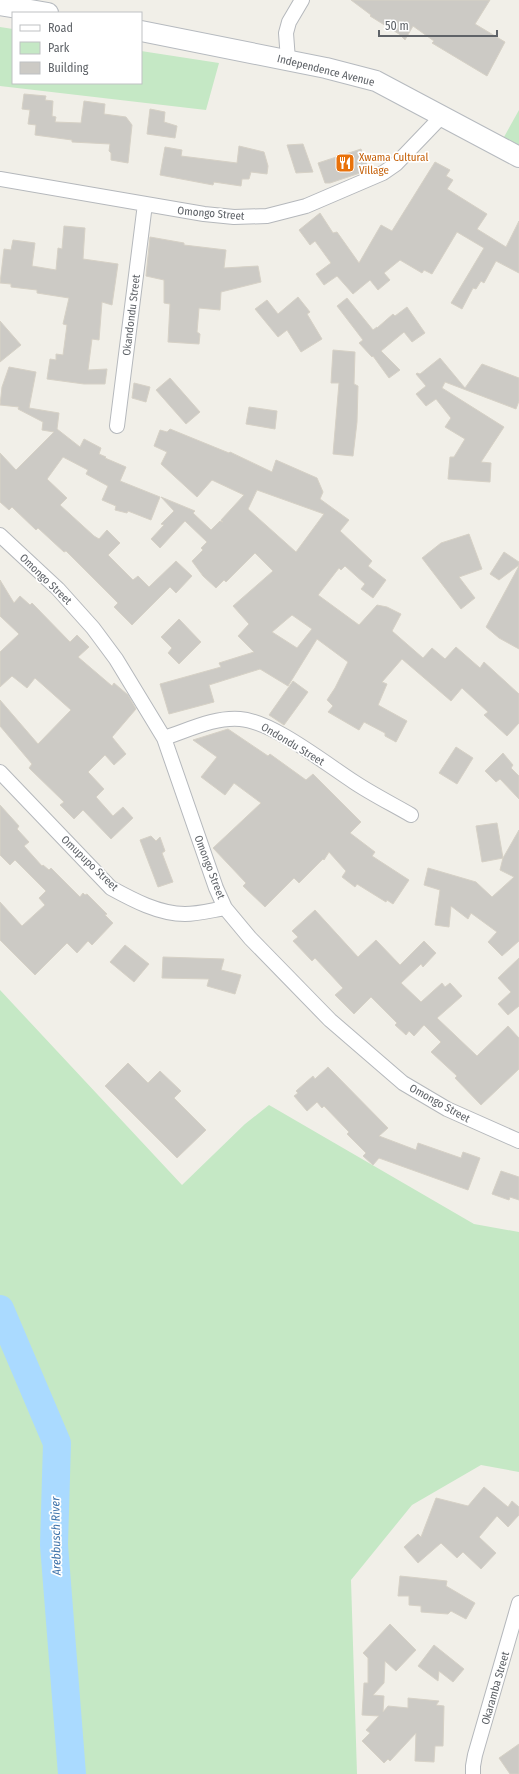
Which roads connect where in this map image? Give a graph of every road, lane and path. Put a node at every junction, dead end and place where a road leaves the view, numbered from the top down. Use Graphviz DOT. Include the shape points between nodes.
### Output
graph roads {
  1 [pos="302,0"];
  2 [pos="0,5"];
  3 [pos="42,12"];
  4 [pos="142,31"];
  5 [pos="288,60"];
  6 [pos="442,116"];
  7 [pos="519,157"];
  8 [pos="0,179"];
  9 [pos="146,204"];
  10 [pos="117,426"];
  11 [pos="0,535"];
  12 [pos="164,738"];
  13 [pos="0,772"];
  14 [pos="411,815"];
  15 [pos="226,908"];
  16 [pos="519,1141"];
  17 [pos="519,1603"];
  18 [pos="473,1774"];
  1 -- 5 [label="street" via="289,22 286,33"];
  2 -- 3 [label="main road"];
  4 -- 5 [label="main road, Independence Avenue"];
  5 -- 6 [label="main road, Independence Avenue" via="376,81"];
  6 -- 7 [label="main road, Independence Avenue"];
  6 -- 9 [label="street, Omongo Street" via="407,154 383,173 292,211 267,216 234,217"];
  8 -- 9 [label="street, Omongo Street"];
  9 -- 10 [label="street, Okandondu Street"];
  11 -- 12 [label="street, Omongo Street" via="58,589 93,628 116,659"];
  12 -- 14 [label="street, Ondondu Street" via="216,720 241,719 258,723 312,753 355,783"];
  12 -- 15 [label="street, Omongo Street" via="216,888"];
  13 -- 15 [label="street, Omupupo Street" via="111,888 132,900 185,914"];
  15 -- 16 [label="street, Omongo Street" via="250,938 330,1020 404,1083 446,1109"];
  17 -- 18 [label="street, Okaramba Street" via="473,1766"];
}
